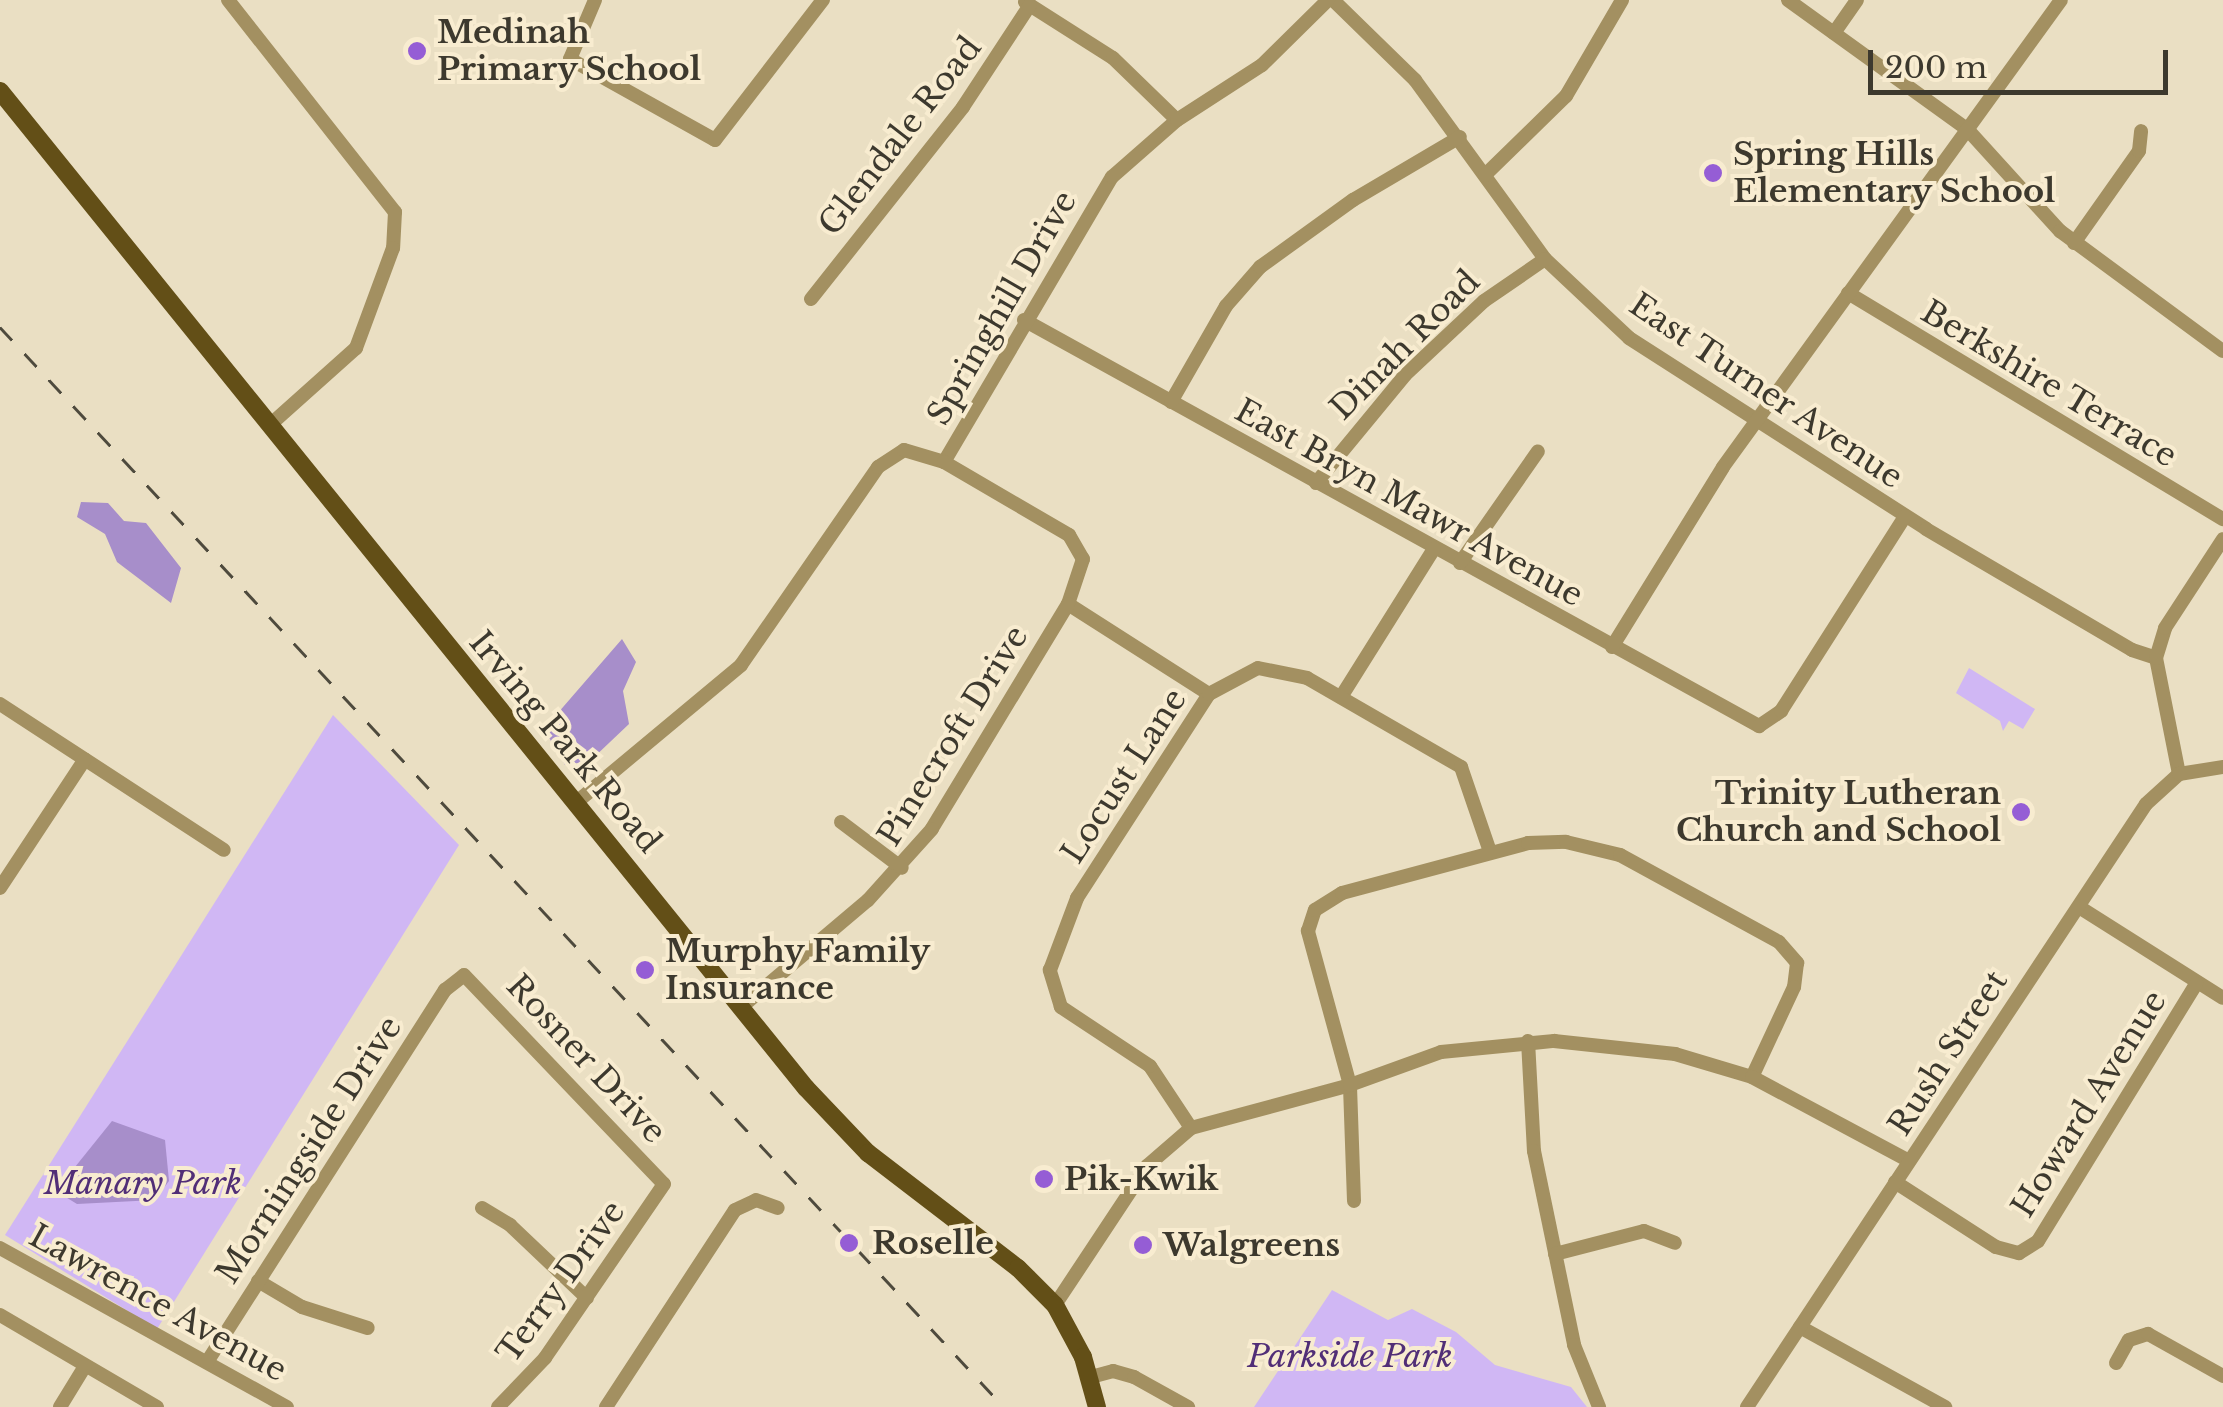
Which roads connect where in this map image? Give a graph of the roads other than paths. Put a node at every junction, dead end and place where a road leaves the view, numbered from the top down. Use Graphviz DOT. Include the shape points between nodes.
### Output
graph roads {
  1 [pos="228,0"];
  2 [pos="596,0"];
  3 [pos="824,0"];
  4 [pos="1331,0"];
  5 [pos="1622,0"];
  6 [pos="1788,0"];
  7 [pos="1857,0"];
  8 [pos="2061,0"];
  9 [pos="1026,2"];
  10 [pos="1834,33"];
  11 [pos="0,90"];
  12 [pos="1177,120"];
  13 [pos="1968,130"];
  14 [pos="2141,131"];
  15 [pos="1460,137"];
  16 [pos="1485,175"];
  17 [pos="2074,243"];
  18 [pos="1546,259"];
  19 [pos="1848,294"];
  20 [pos="811,299"];
  21 [pos="1024,320"];
  22 [pos="2223,351"];
  23 [pos="1170,402"];
  24 [pos="271,424"];
  25 [pos="1757,425"];
  26 [pos="1538,451"];
  27 [pos="944,462"];
  28 [pos="1316,484"];
  29 [pos="1905,516"];
  30 [pos="2223,519"];
  31 [pos="2223,539"];
  32 [pos="1434,549"];
  33 [pos="1460,563"];
  34 [pos="1068,604"];
  35 [pos="1612,647"];
  36 [pos="2156,658"];
  37 [pos="1209,694"];
  38 [pos="1341,697"];
  39 [pos="0,704"];
  40 [pos="85,760"];
  41 [pos="2223,767"];
  42 [pos="2179,774"];
  43 [pos="578,802"];
  44 [pos="841,822"];
  45 [pos="1489,849"];
  46 [pos="224,850"];
  47 [pos="902,868"];
  48 [pos="0,888"];
  49 [pos="2079,907"];
  50 [pos="464,974"];
  51 [pos="2196,984"];
  52 [pos="2223,998"];
  53 [pos="740,1008"];
  54 [pos="1528,1041"];
  55 [pos="1752,1077"];
  56 [pos="1350,1085"];
  57 [pos="1191,1128"];
  58 [pos="1910,1161"];
  59 [pos="1896,1182"];
  60 [pos="664,1184"];
  61 [pos="1354,1202"];
  62 [pos="482,1208"];
  63 [pos="778,1208"];
  64 [pos="1675,1244"];
  65 [pos="0,1247"];
  66 [pos="1555,1254"];
  67 [pos="258,1281"];
  68 [pos="587,1298"];
  69 [pos="1055,1305"];
  70 [pos="0,1315"];
  71 [pos="1800,1326"];
  72 [pos="368,1328"];
  73 [pos="207,1362"];
  74 [pos="2116,1362"];
  75 [pos="86,1366"];
  76 [pos="2223,1376"];
  77 [pos="1092,1377"];
  78 [pos="60,1407"];
  79 [pos="157,1407"];
  80 [pos="287,1407"];
  81 [pos="498,1407"];
  82 [pos="606,1407"];
  83 [pos="1097,1407"];
  84 [pos="1188,1407"];
  85 [pos="1599,1407"];
  86 [pos="1747,1407"];
  87 [pos="1945,1407"];
  1 -- 24 [label="street" via="395,212 393,248 356,348"];
  2 -- 3 [label="street" via="570,59 715,140"];
  4 -- 12 [label="street, Springhill Drive" via="1262,66"];
  4 -- 15 [label="street, East Turner Avenue" via="1396,60"];
  5 -- 16 [label="street" via="1566,96"];
  6 -- 10 [label="street"];
  7 -- 10 [label="street"];
  8 -- 13 [label="street"];
  9 -- 12 [label="street" via="1114,58"];
  9 -- 20 [label="street, Glendale Road" via="963,106"];
  10 -- 13 [label="street"];
  11 -- 24 [label="main road, Irving Park Road"];
  12 -- 21 [label="street, Springhill Drive" via="1102,191"];
  13 -- 17 [label="street"];
  13 -- 19 [label="street"];
  14 -- 17 [label="street" via="2140,151"];
  15 -- 16 [label="street, East Turner Avenue"];
  15 -- 23 [label="street" via="1352,200 1260,267 1226,306"];
  16 -- 18 [label="street, East Turner Avenue"];
  17 -- 22 [label="street"];
  18 -- 25 [label="street, East Turner Avenue" via="1629,338"];
  18 -- 28 [label="street, Dinah Road" via="1484,301 1405,375"];
  19 -- 25 [label="street"];
  19 -- 30 [label="street, Berkshire Terrace"];
  21 -- 23 [label="street, East Bryn Mawr Avenue"];
  21 -- 27 [label="street, Springhill Drive"];
  23 -- 28 [label="street, East Bryn Mawr Avenue"];
  24 -- 43 [label="main road, Irving Park Road"];
  25 -- 29 [label="street, East Turner Avenue"];
  25 -- 35 [label="street" via="1723,467"];
  26 -- 33 [label="street"];
  27 -- 34 [label="street, Pinecroft Drive" via="1070,535 1083,559"];
  27 -- 43 [label="street, Springhill Drive" via="904,450 884,461 741,665"];
  28 -- 32 [label="street, East Bryn Mawr Avenue"];
  29 -- 35 [label="street, East Bryn Mawr Avenue" via="1770,725 1743,720"];
  29 -- 36 [label="street, East Turner Avenue"];
  31 -- 36 [label="street" via="2165,628"];
  32 -- 33 [label="street, East Bryn Mawr Avenue"];
  32 -- 38 [label="street"];
  33 -- 35 [label="street, East Bryn Mawr Avenue"];
  34 -- 37 [label="street"];
  34 -- 47 [label="street, Pinecroft Drive" via="948,805"];
  36 -- 42 [label="street"];
  37 -- 38 [label="street, Locust Lane" via="1258,668 1296,672"];
  37 -- 57 [label="street, Locust Lane" via="1078,898 1050,970 1061,1007 1150,1066"];
  38 -- 45 [label="street, Locust Lane" via="1461,767"];
  39 -- 40 [label="street"];
  40 -- 46 [label="street"];
  40 -- 48 [label="street"];
  41 -- 42 [label="street"];
  42 -- 49 [label="street, Rush Street" via="2146,804"];
  43 -- 53 [label="main road, Irving Park Road"];
  44 -- 47 [label="street"];
  45 -- 55 [label="street" via="1566,842 1620,856 1779,942 1796,969"];
  45 -- 56 [label="street" via="1342,894 1315,910 1308,932"];
  47 -- 53 [label="street, Pinecroft Drive"];
  49 -- 51 [label="street"];
  49 -- 58 [label="street, Rush Street"];
  50 -- 60 [label="street, Rosner Drive"];
  50 -- 67 [label="street, Morningside Drive" via="445,990"];
  51 -- 52 [label="street"];
  51 -- 59 [label="street, Howard Avenue" via="2038,1240 2024,1248 1996,1246"];
  53 -- 69 [label="main road, Irving Park Road" via="868,1153 1018,1268"];
  54 -- 55 [label="street" via="1639,1047"];
  54 -- 56 [label="street" via="1441,1052"];
  54 -- 66 [label="street" via="1529,1120"];
  55 -- 58 [label="street"];
  56 -- 57 [label="street"];
  56 -- 61 [label="street"];
  57 -- 69 [label="street" via="1147,1166"];
  58 -- 59 [label="street, Rush Street"];
  59 -- 71 [label="street, Rush Street"];
  60 -- 68 [label="street, Terry Drive"];
  62 -- 68 [label="street" via="510,1225"];
  63 -- 82 [label="street" via="756,1200 736,1210"];
  64 -- 66 [label="street" via="1650,1231"];
  65 -- 73 [label="street, Lawrence Avenue"];
  66 -- 85 [label="street" via="1574,1345"];
  67 -- 72 [label="street" via="302,1307"];
  67 -- 73 [label="street, Morningside Drive"];
  68 -- 81 [label="street, Terry Drive" via="532,1376"];
  69 -- 77 [label="main road, Irving Park Road"];
  70 -- 75 [label="street"];
  71 -- 86 [label="street, Rush Street"];
  71 -- 87 [label="street"];
  73 -- 80 [label="street, Lawrence Avenue"];
  74 -- 76 [label="street" via="2129,1340 2148,1334"];
  75 -- 78 [label="street"];
  75 -- 79 [label="street"];
  77 -- 83 [label="main road, Irving Park Road"];
  77 -- 84 [label="street" via="1113,1371 1134,1376"];
}
